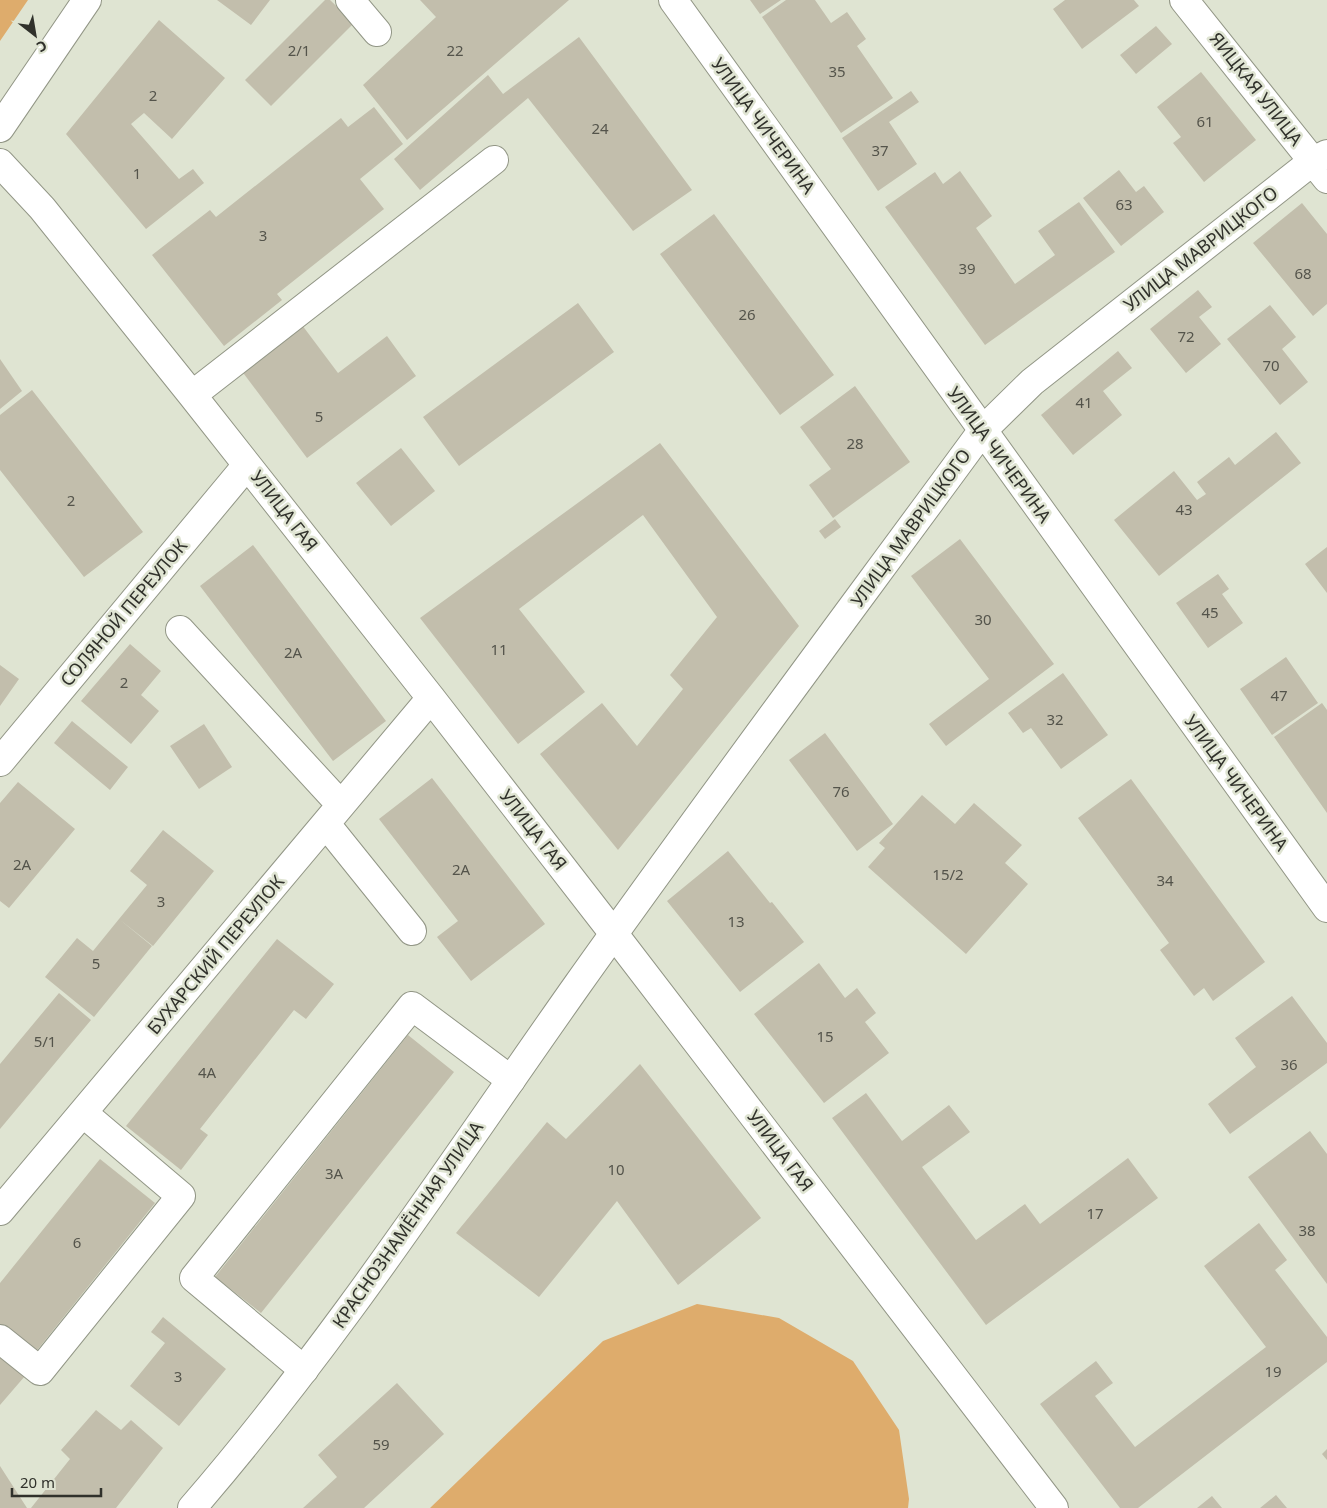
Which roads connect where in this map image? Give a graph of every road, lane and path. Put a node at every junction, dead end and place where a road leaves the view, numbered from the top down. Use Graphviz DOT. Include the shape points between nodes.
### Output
graph roads {
  1 [pos="87,0"];
  2 [pos="350,0"];
  3 [pos="673,0"];
  4 [pos="1184,0"];
  5 [pos="377,32"];
  6 [pos="0,128"];
  7 [pos="494,160"];
  8 [pos="0,163"];
  9 [pos="1322,164"];
  10 [pos="192,395"];
  11 [pos="982,431"];
  12 [pos="247,465"];
  13 [pos="180,630"];
  14 [pos="431,698"];
  15 [pos="0,762"];
  16 [pos="333,814"];
  17 [pos="1327,908"];
  18 [pos="412,931"];
  19 [pos="614,934"];
  20 [pos="511,1080"];
  21 [pos="83,1113"];
  22 [pos="0,1211"];
  23 [pos="0,1339"];
  24 [pos="304,1370"];
  25 [pos="192,1508"];
  26 [pos="1054,1508"];
  1 -- 6 [label="street"];
  2 -- 5 [label="street"];
  3 -- 11 [label="street, УЛИЦА ЧИЧЕРИНА"];
  4 -- 9 [label="street, ЯИЦКАЯ УЛИЦА"];
  7 -- 10 [label="street"];
  8 -- 10 [label="street, УЛИЦА ГАЯ" via="42,208"];
  9 -- 11 [label="street, УЛИЦА МАВРИЦКОГО" via="1032,382"];
  10 -- 12 [label="street, УЛИЦА ГАЯ"];
  11 -- 17 [label="street, УЛИЦА ЧИЧЕРИНА"];
  11 -- 19 [label="street, УЛИЦА МАВРИЦКОГО"];
  12 -- 14 [label="street, УЛИЦА ГАЯ"];
  12 -- 15 [label="street, СОЛЯНОЙ ПЕРЕУЛОК"];
  13 -- 16 [label="street"];
  14 -- 16 [label="street, БУХАРСКИЙ ПЕРЕУЛОК"];
  14 -- 19 [label="street, УЛИЦА ГАЯ"];
  16 -- 18 [label="street"];
  16 -- 21 [label="street, БУХАРСКИЙ ПЕРЕУЛОК"];
  19 -- 20 [label="street, КРАСНОЗНАМЁННАЯ УЛИЦА"];
  19 -- 26 [label="street, УЛИЦА ГАЯ"];
  20 -- 24 [label="street, КРАСНОЗНАМЁННАЯ УЛИЦА" via="412,1224"];
  20 -- 24 [label="street" via="412,1006 194,1278"];
  21 -- 22 [label="street, БУХАРСКИЙ ПЕРЕУЛОК"];
  21 -- 23 [label="street" via="181,1196 40,1371"];
  24 -- 25 [label="street, КРАСНОЗНАМЁННАЯ УЛИЦА"];
}
